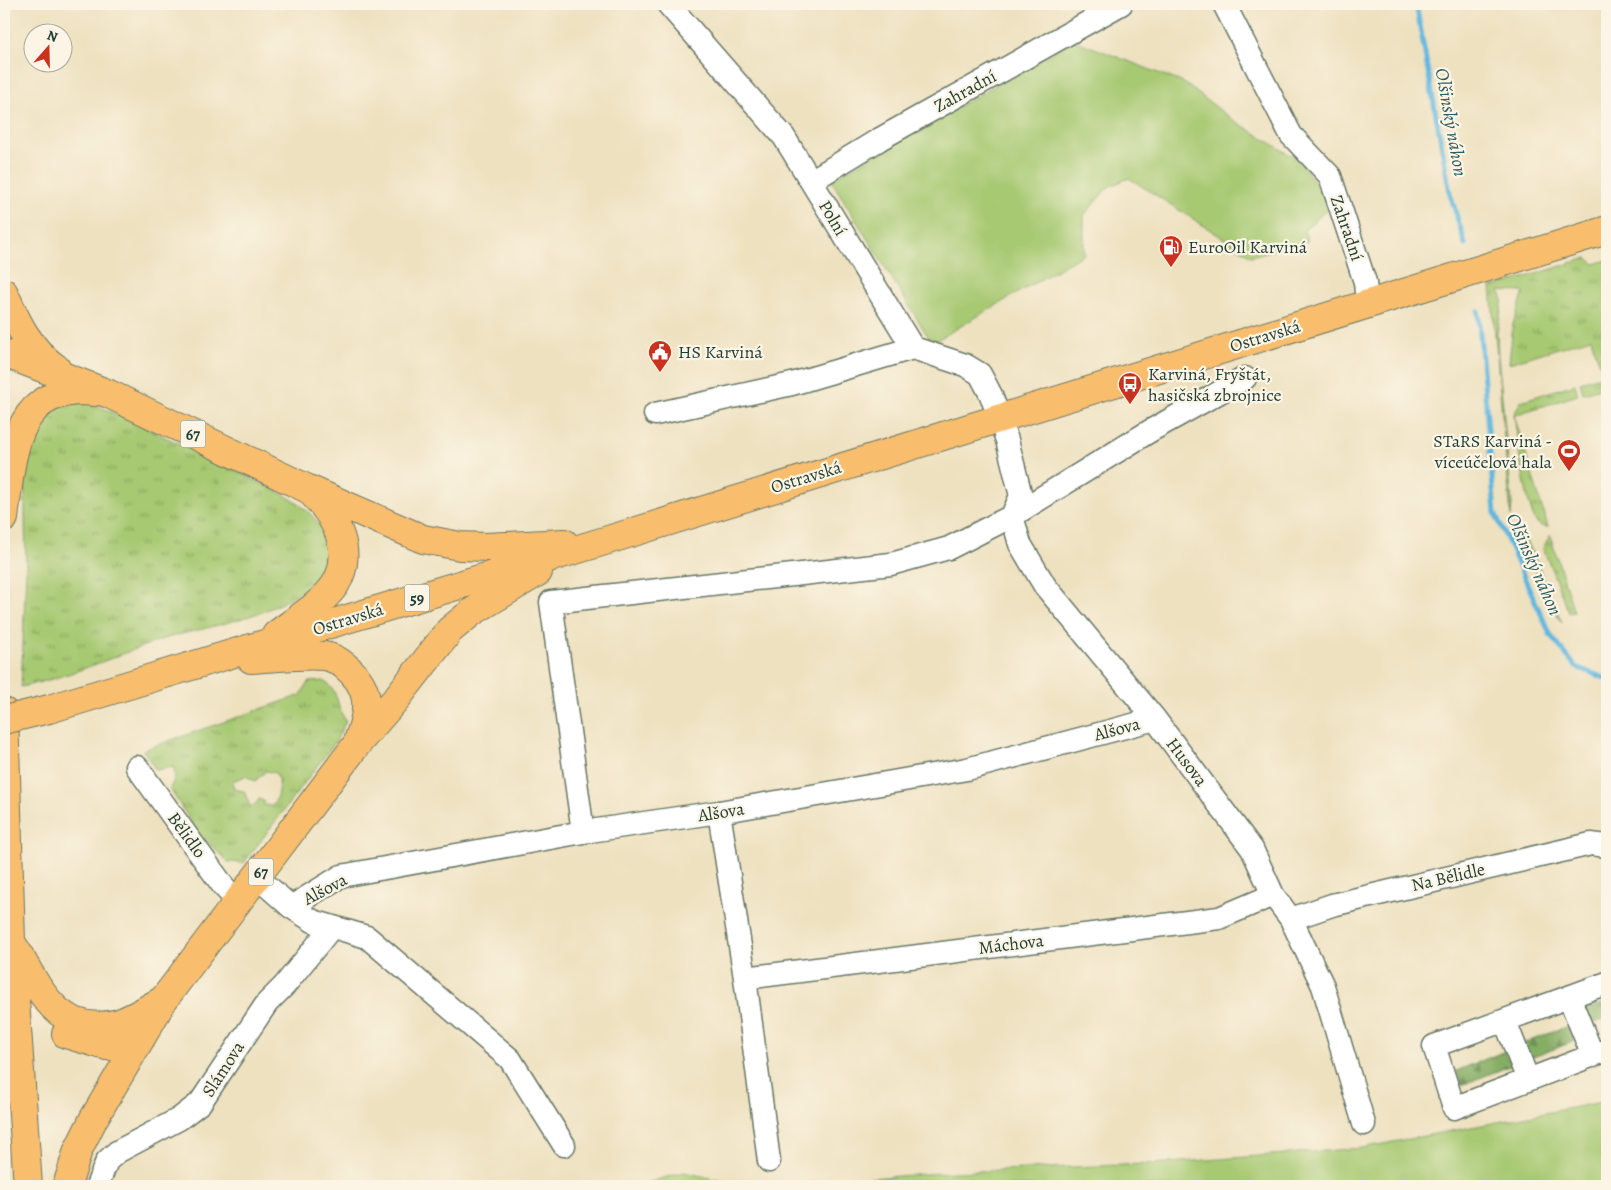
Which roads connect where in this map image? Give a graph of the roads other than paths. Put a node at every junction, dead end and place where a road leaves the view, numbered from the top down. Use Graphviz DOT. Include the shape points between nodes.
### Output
graph roads {
  1 [pos="668,4"];
  2 [pos="1121,4"];
  3 [pos="1224,4"];
  4 [pos="811,181"];
  5 [pos="1601,234"];
  6 [pos="4,293"];
  7 [pos="1367,304"];
  8 [pos="913,348"];
  9 [pos="4,353"];
  10 [pos="1245,378"];
  11 [pos="79,382"];
  12 [pos="109,394"];
  13 [pos="655,414"];
  14 [pos="999,417"];
  15 [pos="306,488"];
  16 [pos="1012,516"];
  17 [pos="4,518"];
  18 [pos="608,540"];
  19 [pos="573,550"];
  20 [pos="262,646"];
  21 [pos="215,660"];
  22 [pos="4,712"];
  23 [pos="1155,719"];
  24 [pos="4,720"];
  25 [pos="357,744"];
  26 [pos="137,767"];
  27 [pos="719,812"];
  28 [pos="583,832"];
  29 [pos="1607,846"];
  30 [pos="257,877"];
  31 [pos="1273,895"];
  32 [pos="238,901"];
  33 [pos="291,907"];
  34 [pos="1291,919"];
  35 [pos="331,928"];
  36 [pos="11,942"];
  37 [pos="745,978"];
  38 [pos="1607,983"];
  39 [pos="9,986"];
  40 [pos="1569,997"];
  41 [pos="164,999"];
  42 [pos="1505,1021"];
  43 [pos="135,1047"];
  44 [pos="1600,1053"];
  45 [pos="1528,1080"];
  46 [pos="1364,1124"];
  47 [pos="564,1144"];
  48 [pos="769,1161"];
  49 [pos="28,1186"];
  50 [pos="67,1186"];
  51 [pos="97,1186"];
  1 -- 4 [label="street, Polní" via="784,137"];
  2 -- 4 [label="street, Zahradní"];
  3 -- 7 [label="street, Zahradní" via="1291,135 1330,176 1366,282"];
  4 -- 8 [label="street, Polní"];
  5 -- 7 [label="main road, Ostravská / 59"];
  6 -- 11 [label="main road, 67" via="32,346 42,357"];
  7 -- 14 [label="main road, Ostravská / 59"];
  8 -- 13 [label="street" via="792,384"];
  8 -- 14 [label="street" via="965,364 980,374"];
  9 -- 11 [label="main road, 67"];
  10 -- 16 [label="street, Ostravská" via="1150,431"];
  11 -- 12 [label="main road, 67"];
  12 -- 15 [label="main road, 67"];
  12 -- 17 [label="main road" via="59,393 41,402 29,416 14,447"];
  14 -- 16 [label="street" via="1021,496"];
  14 -- 18 [label="main road, Ostravská / 59"];
  15 -- 18 [label="main road" via="390,526 435,542 486,547"];
  15 -- 20 [label="main road" via="328,510 341,535 340,574 321,600"];
  16 -- 23 [label="street, Husova" via="1020,544 1045,586"];
  16 -- 28 [label="street, Ostravská" via="949,548 891,564 551,602"];
  18 -- 19 [label="main road, Ostravská / 59"];
  19 -- 20 [label="main road, Ostravská / 59"];
  19 -- 25 [label="main road" via="472,612 450,630"];
  20 -- 21 [label="main road, Ostravská / 59"];
  21 -- 24 [label="main road, Ostravská / 59, bridge"];
  21 -- 25 [label="main road" via="324,656 341,663 359,680 367,702 366,719"];
  22 -- 36 [label="main road"];
  23 -- 27 [label="street, Alšova" via="967,769"];
  23 -- 31 [label="street, Husova" via="1252,849"];
  25 -- 30 [label="main road, 67"];
  26 -- 32 [label="street, Bělidlo" via="224,888"];
  27 -- 28 [label="street, Alšova"];
  27 -- 37 [label="street"];
  28 -- 33 [label="street, Alšova" via="341,876"];
  29 -- 34 [label="street, Na Bělidle" via="1591,844 1332,905"];
  30 -- 32 [label="main road, 67"];
  30 -- 33 [label="street"];
  31 -- 34 [label="street, Husova"];
  31 -- 37 [label="street, Máchova" via="1218,918"];
  32 -- 41 [label="main road, 67"];
  33 -- 35 [label="street" via="312,921"];
  34 -- 46 [label="street, Husova" via="1323,986"];
  35 -- 47 [label="street" via="367,937 510,1059"];
  35 -- 51 [label="street, Slámova" via="267,1003 200,1103 179,1119 117,1152 107,1162"];
  36 -- 39 [label="main road"];
  36 -- 41 [label="main road, 67" via="50,1005 77,1023 116,1024"];
  37 -- 48 [label="street"];
  38 -- 40 [label="street"];
  39 -- 43 [label="main road" via="42,1022 78,1039 107,1046"];
  39 -- 49 [label="main road"];
  40 -- 42 [label="street"];
  40 -- 44 [label="street"];
  41 -- 43 [label="main road"];
  42 -- 45 [label="street"];
  42 -- 45 [label="street" via="1434,1046 1454,1108"];
  43 -- 50 [label="main road" via="78,1150"];
  44 -- 45 [label="street"];
}
